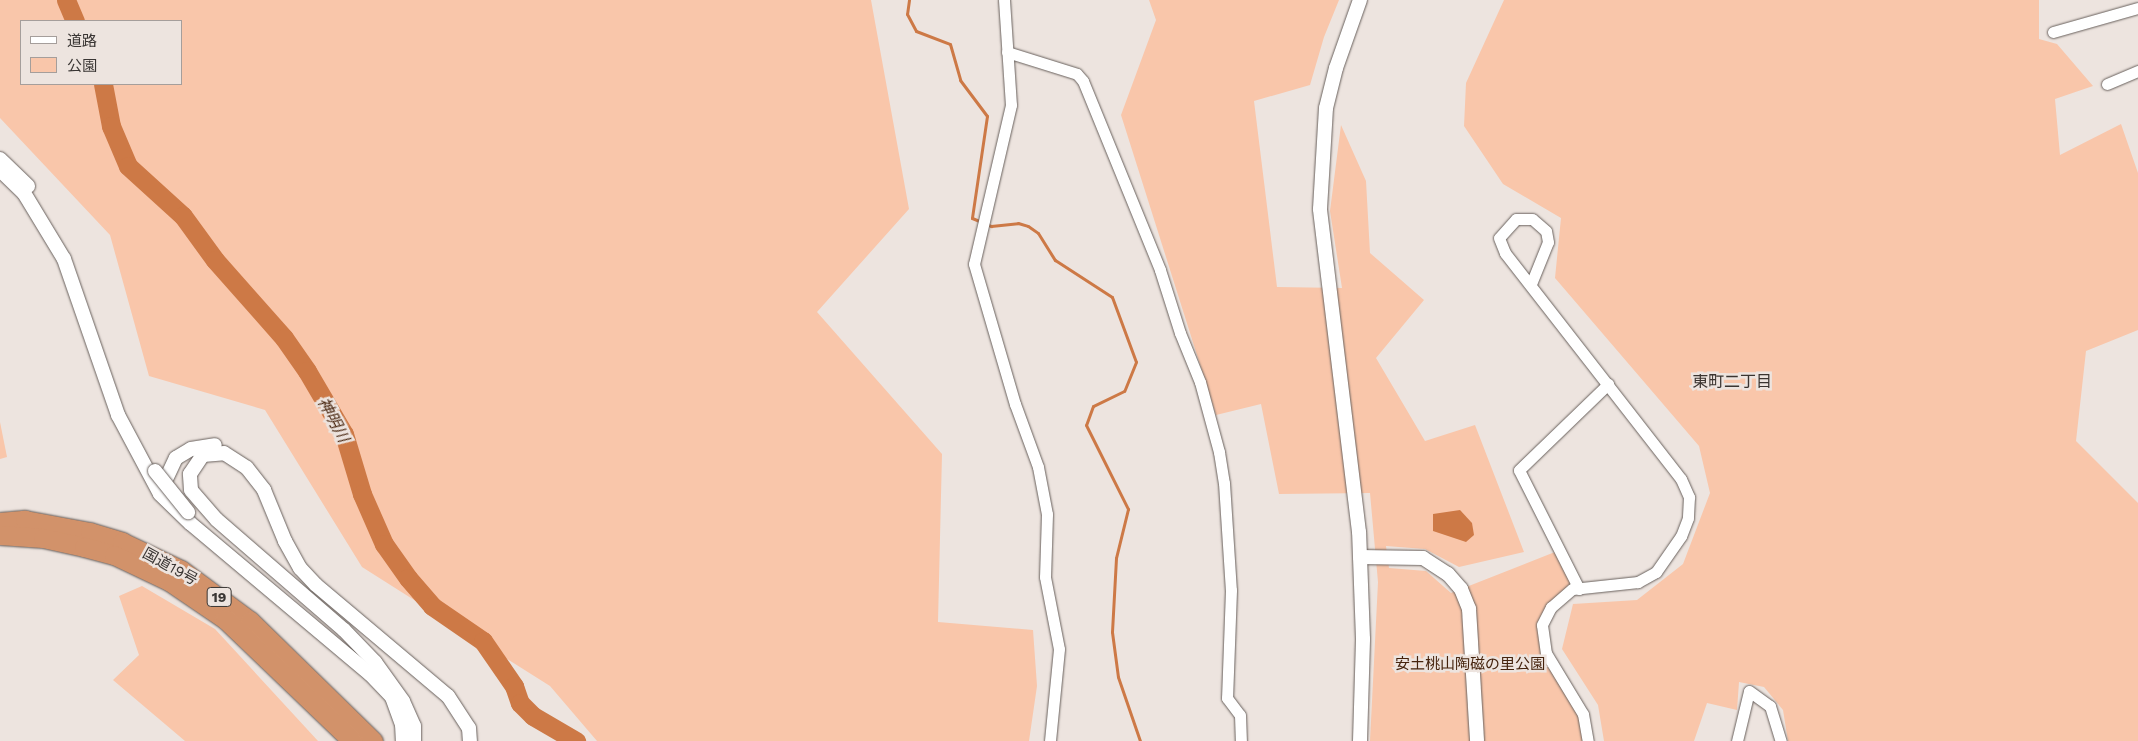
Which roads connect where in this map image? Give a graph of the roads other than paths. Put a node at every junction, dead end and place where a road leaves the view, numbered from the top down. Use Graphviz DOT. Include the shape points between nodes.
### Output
graph roads {
  1 [pos="1004,0"];
  2 [pos="1360,0"];
  3 [pos="2138,8"];
  4 [pos="2053,32"];
  5 [pos="1007,52"];
  6 [pos="2138,71"];
  7 [pos="2107,84"];
  8 [pos="0,159"];
  9 [pos="0,170"];
  10 [pos="1531,284"];
  11 [pos="1608,384"];
  12 [pos="161,474"];
  13 [pos="0,516"];
  14 [pos="25,520"];
  15 [pos="0,522"];
  16 [pos="0,535"];
  17 [pos="1360,557"];
  18 [pos="1579,589"];
  19 [pos="283,654"];
  20 [pos="393,684"];
  21 [pos="352,741"];
  22 [pos="373,741"];
  23 [pos="383,741"];
  24 [pos="403,741"];
  25 [pos="414,741"];
  26 [pos="470,741"];
  27 [pos="476,741"];
  28 [pos="1050,741"];
  29 [pos="1241,741"];
  30 [pos="1360,741"];
  31 [pos="1478,741"];
  32 [pos="1588,741"];
  33 [pos="1737,741"];
  34 [pos="1780,741"];
  1 -- 5 [label="street"];
  2 -- 17 [label="street" via="1326,108 1320,209 1353,466"];
  3 -- 4 [label="street"];
  5 -- 28 [label="street" via="1011,105 974,264 1015,404 1038,467 1047,514 1045,577 1059,649"];
  5 -- 29 [label="street" via="1077,74 1083,81 1160,270 1200,382 1224,483 1231,590 1227,698 1240,716"];
  6 -- 7 [label="street"];
  8 -- 12 [label="street" via="30,187 66,244 77,268 113,385 140,446"];
  9 -- 24 [label="street" via="24,193 64,259 118,415 160,494 370,674 392,697 402,724"];
  10 -- 10 [label="street" via="1548,242 1546,231 1532,219 1516,219 1499,238 1505,253"];
  10 -- 11 [label="street"];
  11 -- 18 [label="street" via="1519,470"];
  11 -- 18 [label="street" via="1681,480 1689,497 1688,518 1676,544 1656,572 1638,582"];
  12 -- 20 [label="street, bridge" via="188,512"];
  12 -- 27 [label="street" via="176,458 207,444 228,448 253,463 268,485 299,558 323,584 459,700 469,714"];
  13 -- 14 [label="highway, 19"];
  14 -- 15 [label="highway, 国道19号 / 19"];
  14 -- 19 [label="highway, 国道19号 / 19" via="90,532 122,542 181,570 250,621"];
  16 -- 21 [label="highway, 国道19号 / 19" via="43,538 84,547 114,556 169,581 225,619"];
  17 -- 30 [label="street" via="1363,639"];
  17 -- 31 [label="street" via="1423,558 1448,574 1461,589 1468,609"];
  18 -- 32 [label="street" via="1565,594 1551,607 1542,625 1542,643 1583,714"];
  19 -- 22 [label="highway, 国道19号 / 19"];
  19 -- 23 [label="street" via="298,661"];
  20 -- 25 [label="street" via="414,726"];
  20 -- 26 [label="street" via="344,630 216,519 191,490 190,474 203,455 224,453 247,468 264,490 285,542 300,568 448,696 469,728"];
  33 -- 34 [label="street" via="1749,691 1770,706 1777,719"];
}
